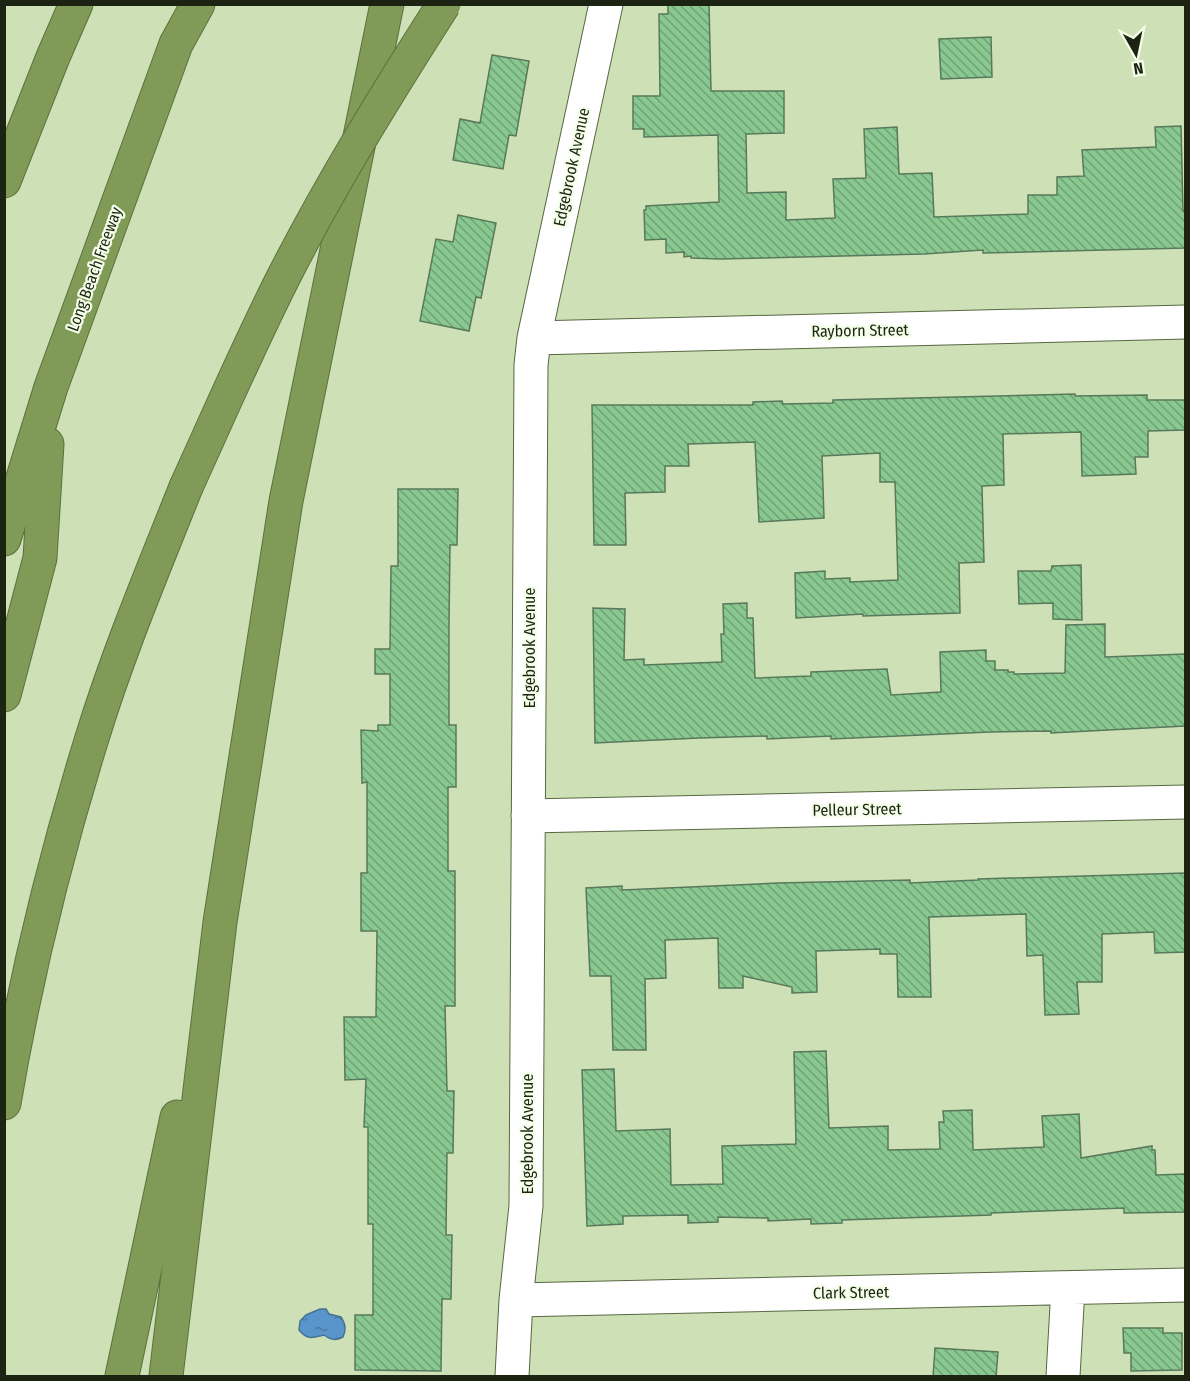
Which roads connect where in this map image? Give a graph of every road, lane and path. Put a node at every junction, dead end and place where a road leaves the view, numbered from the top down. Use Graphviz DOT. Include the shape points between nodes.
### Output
graph roads {
  1 [pos="76,4"];
  2 [pos="198,4"];
  3 [pos="387,4"];
  4 [pos="444,4"];
  5 [pos="606,4"];
  6 [pos="4,181"];
  7 [pos="1185,322"];
  8 [pos="534,338"];
  9 [pos="51,387"];
  10 [pos="4,539"];
  11 [pos="4,695"];
  12 [pos="1185,802"];
  13 [pos="528,816"];
  14 [pos="220,922"];
  15 [pos="4,1103"];
  16 [pos="1185,1285"];
  17 [pos="1068,1288"];
  18 [pos="516,1300"];
  19 [pos="122,1377"];
  20 [pos="166,1377"];
  21 [pos="512,1377"];
  22 [pos="1063,1377"];
  1 -- 6 [label="highway"];
  2 -- 9 [label="highway, Long Beach Freeway" via="176,44"];
  3 -- 14 [label="highway" via="286,501"];
  4 -- 15 [label="highway, bridge" via="384,98 285,275 186,487 89,747 38,939"];
  5 -- 8 [label="street, Edgebrook Avenue"];
  7 -- 8 [label="street, Rayborn Street"];
  8 -- 13 [label="street, Edgebrook Avenue" via="529,403"];
  9 -- 10 [label="highway, Long Beach Freeway"];
  9 -- 11 [label="highway" via="40,558"];
  12 -- 13 [label="street, Pelleur Street"];
  13 -- 18 [label="street, Edgebrook Avenue" via="526,1206"];
  14 -- 19 [label="highway"];
  14 -- 20 [label="highway"];
  16 -- 17 [label="street, Clark Street"];
  17 -- 18 [label="street, Clark Street"];
  17 -- 22 [label="street"];
  18 -- 21 [label="street, Edgebrook Avenue"];
}
